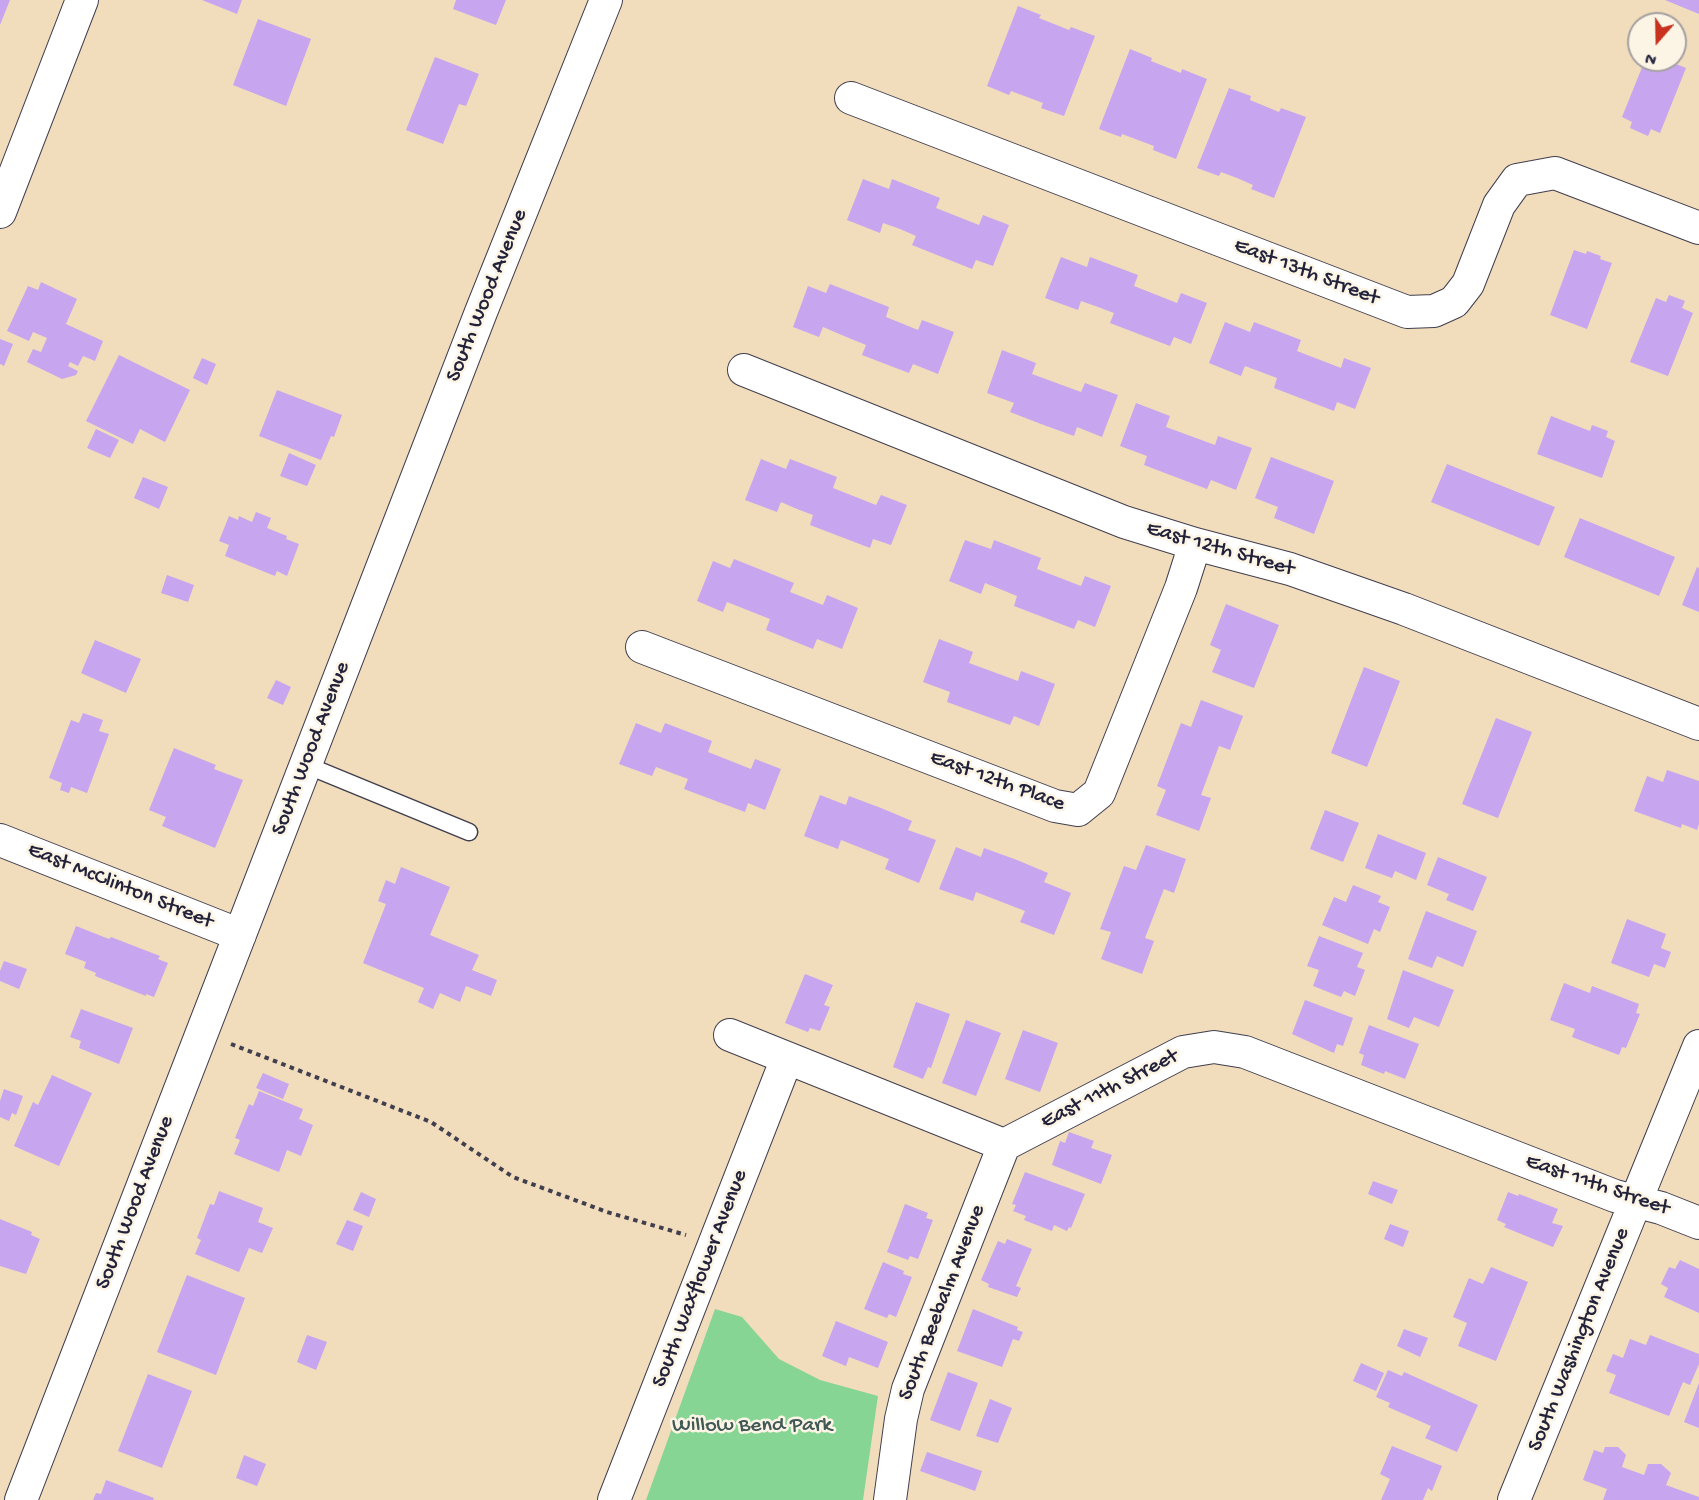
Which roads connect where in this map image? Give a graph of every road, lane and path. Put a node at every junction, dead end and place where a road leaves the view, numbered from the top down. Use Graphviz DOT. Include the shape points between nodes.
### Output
graph roads {
  1 [pos="82,0"];
  2 [pos="606,0"];
  3 [pos="851,98"];
  4 [pos="0,212"];
  5 [pos="1699,228"];
  6 [pos="744,370"];
  7 [pos="1195,544"];
  8 [pos="642,646"];
  9 [pos="1699,724"];
  10 [pos="306,765"];
  11 [pos="469,832"];
  12 [pos="0,840"];
  13 [pos="240,935"];
  14 [pos="202,1033"];
  15 [pos="730,1035"];
  16 [pos="1699,1046"];
  17 [pos="787,1058"];
  18 [pos="1004,1145"];
  19 [pos="1636,1202"];
  20 [pos="1699,1223"];
  21 [pos="715,1243"];
  22 [pos="21,1500"];
  23 [pos="614,1500"];
  24 [pos="890,1500"];
  25 [pos="1514,1500"];
  1 -- 4 [label="street"];
  2 -- 10 [label="street, South Wood Avenue"];
  3 -- 5 [label="street, East 13th Street" via="1407,312 1434,310 1454,302 1468,284 1499,205 1517,180 1555,173"];
  6 -- 7 [label="street, East 12th Street" via="1124,522"];
  7 -- 8 [label="street, East 12th Place" via="1099,793 1078,810 1055,806"];
  7 -- 9 [label="street, East 12th Street" via="1290,569 1404,609"];
  10 -- 11 [label="lane"];
  10 -- 13 [label="street, South Wood Avenue"];
  12 -- 13 [label="street, East McClinton Street"];
  13 -- 14 [label="street, South Wood Avenue"];
  14 -- 21 [label="path" via="431,1122 513,1178 607,1212"];
  14 -- 22 [label="street, South Wood Avenue"];
  15 -- 17 [label="street"];
  16 -- 19 [label="street, South Washington Avenue"];
  17 -- 18 [label="street"];
  17 -- 21 [label="street, South Waxflower Avenue"];
  18 -- 19 [label="street, East 11th Street" via="1183,1052 1214,1047 1245,1052"];
  18 -- 24 [label="street, South Beebalm Avenue" via="908,1389"];
  19 -- 20 [label="street, East 11th Street"];
  19 -- 25 [label="street, South Washington Avenue"];
  21 -- 23 [label="street, South Waxflower Avenue"];
}
